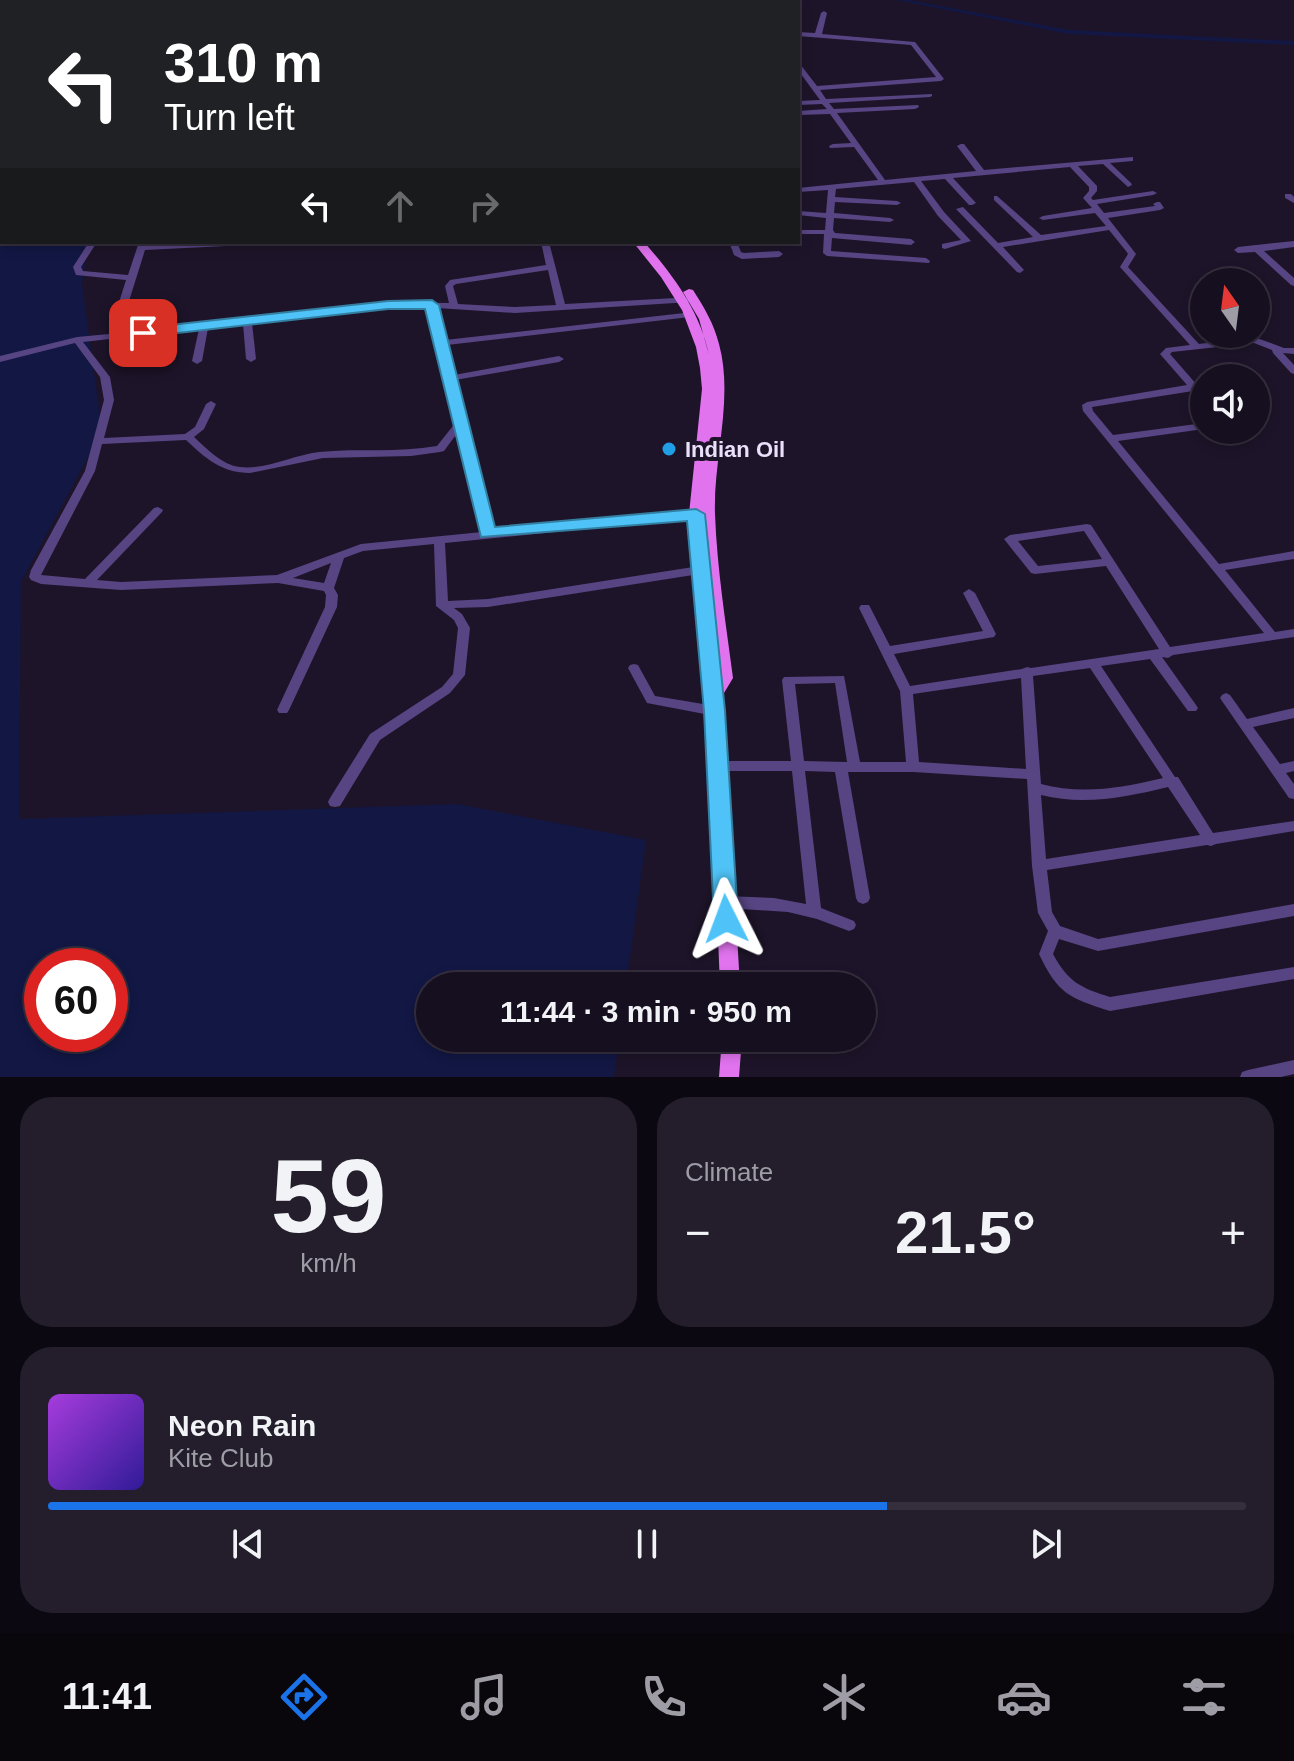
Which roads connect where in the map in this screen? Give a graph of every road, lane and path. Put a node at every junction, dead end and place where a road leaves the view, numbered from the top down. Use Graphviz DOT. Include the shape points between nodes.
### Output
graph roads {
  1 [pos="824,13"];
  2 [pos="800,34"];
  3 [pos="818,35"];
  4 [pos="800,68"];
  5 [pos="815,88"];
  6 [pos="930,95"];
  7 [pos="825,102"];
  8 [pos="800,103"];
  9 [pos="915,107"];
  10 [pos="832,112"];
  11 [pos="800,113"];
  12 [pos="856,145"];
  13 [pos="833,146"];
  14 [pos="961,146"];
  15 [pos="1130,159"];
  16 [pos="1104,161"];
  17 [pos="1071,164"];
  18 [pos="982,173"];
  19 [pos="947,176"];
  20 [pos="916,179"];
  21 [pos="883,182"];
  22 [pos="1128,185"];
  23 [pos="832,187"];
  24 [pos="800,190"];
  25 [pos="1153,193"];
  26 [pos="997,198"];
  27 [pos="831,199"];
  28 [pos="897,203"];
  29 [pos="972,203"];
  30 [pos="1157,204"];
  31 [pos="960,209"];
  32 [pos="1097,210"];
  33 [pos="800,213"];
  34 [pos="830,216"];
  35 [pos="1043,218"];
  36 [pos="890,220"];
  37 [pos="1109,228"];
  38 [pos="800,232"];
  39 [pos="830,233"];
  40 [pos="1039,238"];
  41 [pos="911,242"];
  42 [pos="92,244"];
  43 [pos="172,244"];
  44 [pos="546,244"];
  45 [pos="640,244"];
  46 [pos="650,244"];
  47 [pos="734,244"];
  48 [pos="1294,244"];
  49 [pos="142,245"];
  50 [pos="945,246"];
  51 [pos="997,246"];
  52 [pos="1257,249"];
  53 [pos="1238,250"];
  54 [pos="779,254"];
  55 [pos="926,261"];
  56 [pos="552,267"];
  57 [pos="1020,270"];
  58 [pos="131,278"];
  59 [pos="1294,283"];
  60 [pos="689,299"];
  61 [pos="432,305"];
  62 [pos="454,307"];
  63 [pos="561,307"];
  64 [pos="690,314"];
  65 [pos="247,322"];
  66 [pos="204,326"];
  67 [pos="113,336"];
  68 [pos="1190,339"];
  69 [pos="77,340"];
  70 [pos="441,343"];
  71 [pos="1270,346"];
  72 [pos="1190,348"];
  73 [pos="1274,349"];
  74 [pos="1294,351"];
  75 [pos="0,359"];
  76 [pos="251,359"];
  77 [pos="559,359"];
  78 [pos="197,361"];
  79 [pos="1294,371"];
  80 [pos="451,378"];
  81 [pos="211,404"];
  82 [pos="461,422"];
  83 [pos="1190,428"];
  84 [pos="188,437"];
  85 [pos="1110,439"];
  86 [pos="100,441"];
  87 [pos="158,510"];
  88 [pos="702,514"];
  89 [pos="488,533"];
  90 [pos="439,539"];
  91 [pos="1294,555"];
  92 [pos="339,556"];
  93 [pos="1109,562"];
  94 [pos="1216,568"];
  95 [pos="707,569"];
  96 [pos="278,579"];
  97 [pos="89,582"];
  98 [pos="328,588"];
  99 [pos="969,593"];
  100 [pos="442,605"];
  101 [pos="865,608"];
  102 [pos="1294,633"];
  103 [pos="1273,637"];
  104 [pos="887,651"];
  105 [pos="1161,654"];
  106 [pos="1093,663"];
  107 [pos="634,668"];
  108 [pos="1027,671"];
  109 [pos="906,691"];
  110 [pos="1226,698"];
  111 [pos="714,704"];
  112 [pos="1192,708"];
  113 [pos="283,710"];
  114 [pos="1294,713"];
  115 [pos="1244,724"];
  116 [pos="719,766"];
  117 [pos="798,766"];
  118 [pos="1294,766"];
  119 [pos="848,767"];
  120 [pos="913,767"];
  121 [pos="1276,770"];
  122 [pos="1034,781"];
  123 [pos="1173,781"];
  124 [pos="1294,794"];
  125 [pos="335,802"];
  126 [pos="1294,826"];
  127 [pos="1211,841"];
  128 [pos="1039,866"];
  129 [pos="863,898"];
  130 [pos="725,902"];
  131 [pos="814,910"];
  132 [pos="1294,910"];
  133 [pos="849,925"];
  134 [pos="1055,931"];
  135 [pos="729,972"];
  136 [pos="1294,973"];
  137 [pos="731,1052"];
  138 [pos="1294,1067"];
  139 [pos="729,1077"];
  140 [pos="1248,1077"];
  1 -- 3 [label="street"];
  2 -- 3 [label="street"];
  3 -- 5 [label="street" via="913,43 941,79"];
  4 -- 5 [label="street"];
  5 -- 7 [label="street"];
  6 -- 7 [label="street"];
  7 -- 8 [label="street"];
  7 -- 10 [label="street"];
  9 -- 10 [label="street"];
  10 -- 11 [label="street"];
  10 -- 12 [label="street"];
  12 -- 13 [label="street"];
  12 -- 21 [label="street"];
  14 -- 18 [label="street"];
  15 -- 16 [label="street"];
  16 -- 17 [label="street"];
  16 -- 22 [label="street"];
  17 -- 18 [label="street"];
  17 -- 32 [label="street" via="1093,186 1087,198"];
  18 -- 19 [label="street"];
  19 -- 20 [label="street"];
  19 -- 29 [label="street"];
  20 -- 21 [label="street"];
  20 -- 50 [label="street" via="967,241"];
  21 -- 23 [label="street"];
  23 -- 24 [label="street"];
  23 -- 27 [label="street"];
  25 -- 32 [label="street"];
  26 -- 40 [label="street"];
  27 -- 28 [label="street"];
  27 -- 34 [label="street"];
  30 -- 32 [label="street" via="1160,208"];
  31 -- 51 [label="street"];
  32 -- 35 [label="street"];
  32 -- 37 [label="street"];
  33 -- 34 [label="street"];
  34 -- 36 [label="street"];
  34 -- 39 [label="street"];
  37 -- 40 [label="street"];
  37 -- 68 [label="street" via="1132,254 1124,267"];
  38 -- 39 [label="street"];
  39 -- 41 [label="street"];
  39 -- 55 [label="street" via="826,249 831,254"];
  40 -- 51 [label="street"];
  42 -- 58 [label="street" via="77,267 79,273"];
  43 -- 49 [label="street"];
  44 -- 56 [label="street"];
  45 -- 60 [label="main road"];
  46 -- 60 [label="main road"];
  47 -- 54 [label="street" via="742,256"];
  48 -- 52 [label="street"];
  49 -- 58 [label="street"];
  51 -- 57 [label="street"];
  52 -- 53 [label="street"];
  52 -- 59 [label="street"];
  56 -- 62 [label="street" via="453,282 449,286"];
  56 -- 63 [label="street"];
  58 -- 67 [label="street"];
  60 -- 63 [label="street"];
  60 -- 64 [label="main road"];
  60 -- 88 [label="main road" via="714,349 720,382"];
  61 -- 62 [label="street"];
  61 -- 65 [label="street" via="388,305"];
  61 -- 70 [label="street"];
  62 -- 63 [label="street"];
  64 -- 70 [label="street"];
  64 -- 88 [label="main road" via="704,350 708,389"];
  65 -- 66 [label="street"];
  65 -- 76 [label="street"];
  66 -- 67 [label="street"];
  66 -- 78 [label="street"];
  67 -- 69 [label="street"];
  69 -- 75 [label="street"];
  69 -- 86 [label="street" via="107,381 109,400"];
  70 -- 80 [label="street"];
  71 -- 73 [label="street"];
  72 -- 85 [label="street" via="1165,354 1190,389 1087,405"];
  73 -- 74 [label="street"];
  73 -- 79 [label="street"];
  77 -- 80 [label="street"];
  80 -- 82 [label="street"];
  81 -- 84 [label="street" via="199,429"];
  82 -- 84 [label="street" via="440,449 323,455 237,470 203,453"];
  82 -- 89 [label="street"];
  83 -- 85 [label="street"];
  84 -- 86 [label="street"];
  85 -- 94 [label="street"];
  86 -- 97 [label="street" via="35,577"];
  87 -- 97 [label="street"];
  88 -- 89 [label="street"];
  88 -- 95 [label="main road"];
  89 -- 90 [label="street"];
  90 -- 92 [label="street" via="361,548"];
  90 -- 100 [label="street"];
  91 -- 94 [label="street"];
  92 -- 96 [label="street"];
  92 -- 98 [label="street"];
  93 -- 93 [label="street" via="1087,527 1010,539 1035,570"];
  93 -- 105 [label="street"];
  94 -- 103 [label="street"];
  95 -- 100 [label="street" via="488,603"];
  95 -- 111 [label="main road" via="725,678"];
  96 -- 97 [label="street" via="121,586"];
  96 -- 98 [label="street"];
  98 -- 113 [label="street" via="331,607"];
  99 -- 104 [label="street" via="990,634"];
  100 -- 125 [label="street" via="464,628 459,675 446,690 375,737"];
  101 -- 104 [label="street"];
  102 -- 103 [label="street"];
  103 -- 105 [label="street"];
  104 -- 109 [label="street"];
  105 -- 106 [label="street"];
  105 -- 112 [label="street"];
  106 -- 108 [label="street"];
  106 -- 123 [label="street"];
  107 -- 111 [label="street" via="651,700"];
  108 -- 109 [label="street"];
  108 -- 122 [label="street"];
  109 -- 120 [label="street"];
  110 -- 115 [label="street"];
  111 -- 116 [label="main road"];
  114 -- 115 [label="street"];
  115 -- 121 [label="street"];
  116 -- 117 [label="street"];
  116 -- 130 [label="main road"];
  117 -- 119 [label="street"];
  117 -- 119 [label="street" via="788,680 836,678 841,682"];
  117 -- 131 [label="street"];
  118 -- 121 [label="street"];
  119 -- 120 [label="street"];
  119 -- 129 [label="street"];
  120 -- 122 [label="street"];
  121 -- 124 [label="street"];
  122 -- 123 [label="street" via="1074,794 1124,793"];
  122 -- 128 [label="street"];
  123 -- 127 [label="street"];
  126 -- 127 [label="street"];
  127 -- 128 [label="street"];
  128 -- 134 [label="street" via="1045,913"];
  130 -- 131 [label="street"];
  130 -- 135 [label="main road"];
  131 -- 133 [label="street"];
  132 -- 134 [label="street" via="1098,945"];
  134 -- 136 [label="street" via="1046,954 1058,982 1110,1004"];
  137 -- 139 [label="main road"];
  138 -- 140 [label="street"];
}
